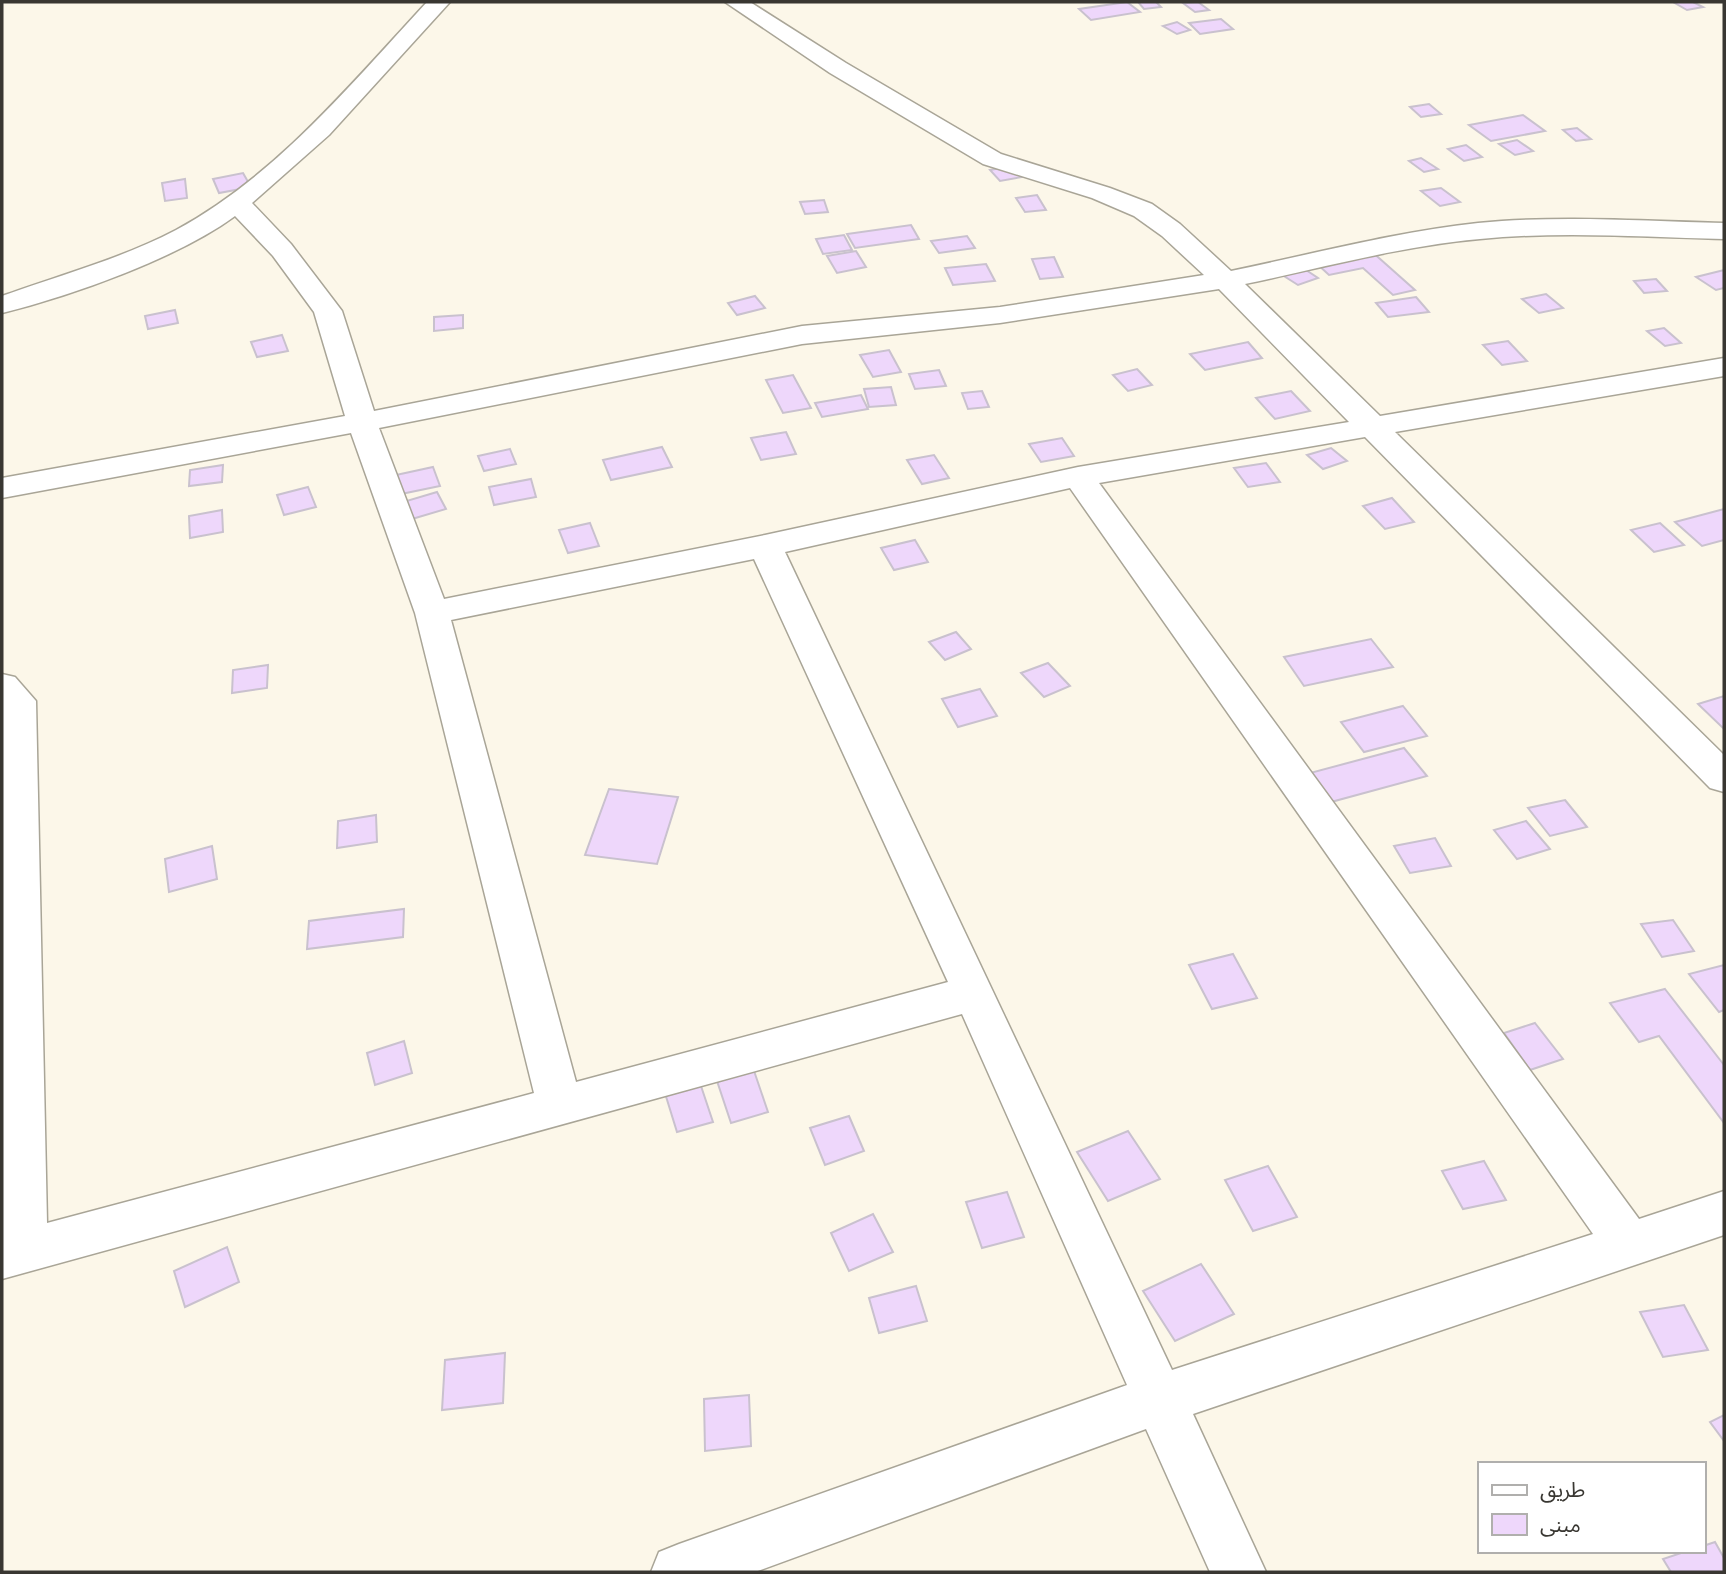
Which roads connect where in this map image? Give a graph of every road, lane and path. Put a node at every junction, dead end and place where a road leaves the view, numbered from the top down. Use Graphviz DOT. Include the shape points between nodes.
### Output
graph roads {
  1 [pos="439,2"];
  2 [pos="736,2"];
  3 [pos="237,203"];
  4 [pos="1724,231"];
  5 [pos="1225,280"];
  6 [pos="2,305"];
  7 [pos="1724,367"];
  8 [pos="362,422"];
  9 [pos="1370,428"];
  10 [pos="1078,477"];
  11 [pos="2,488"];
  12 [pos="765,546"];
  13 [pos="432,613"];
  14 [pos="2,686"];
  15 [pos="1724,778"];
  16 [pos="974,993"];
  17 [pos="559,1104"];
  18 [pos="1724,1213"];
  19 [pos="1629,1245"];
  20 [pos="12,1254"];
  21 [pos="1157,1400"];
  22 [pos="678,1572"];
  23 [pos="1238,1572"];
  1 -- 3 [label="street" via="373,74"];
  2 -- 5 [label="street" via="992,159 1143,210"];
  3 -- 6 [label="street" via="164,247"];
  3 -- 8 [label="street" via="282,250 328,311"];
  4 -- 5 [label="street" via="1480,231 1352,251"];
  5 -- 8 [label="street" via="1000,315 802,335"];
  5 -- 9 [label="street"];
  7 -- 9 [label="street"];
  8 -- 11 [label="street"];
  8 -- 13 [label="street"];
  9 -- 10 [label="street"];
  9 -- 15 [label="street"];
  10 -- 12 [label="street"];
  10 -- 19 [label="street"];
  12 -- 13 [label="street"];
  12 -- 16 [label="street"];
  13 -- 17 [label="street"];
  14 -- 20 [label="street" via="18,701"];
  16 -- 17 [label="street"];
  16 -- 21 [label="street"];
  17 -- 20 [label="street"];
  18 -- 19 [label="street"];
  19 -- 21 [label="street"];
  21 -- 22 [label="street"];
  21 -- 23 [label="street"];
}
